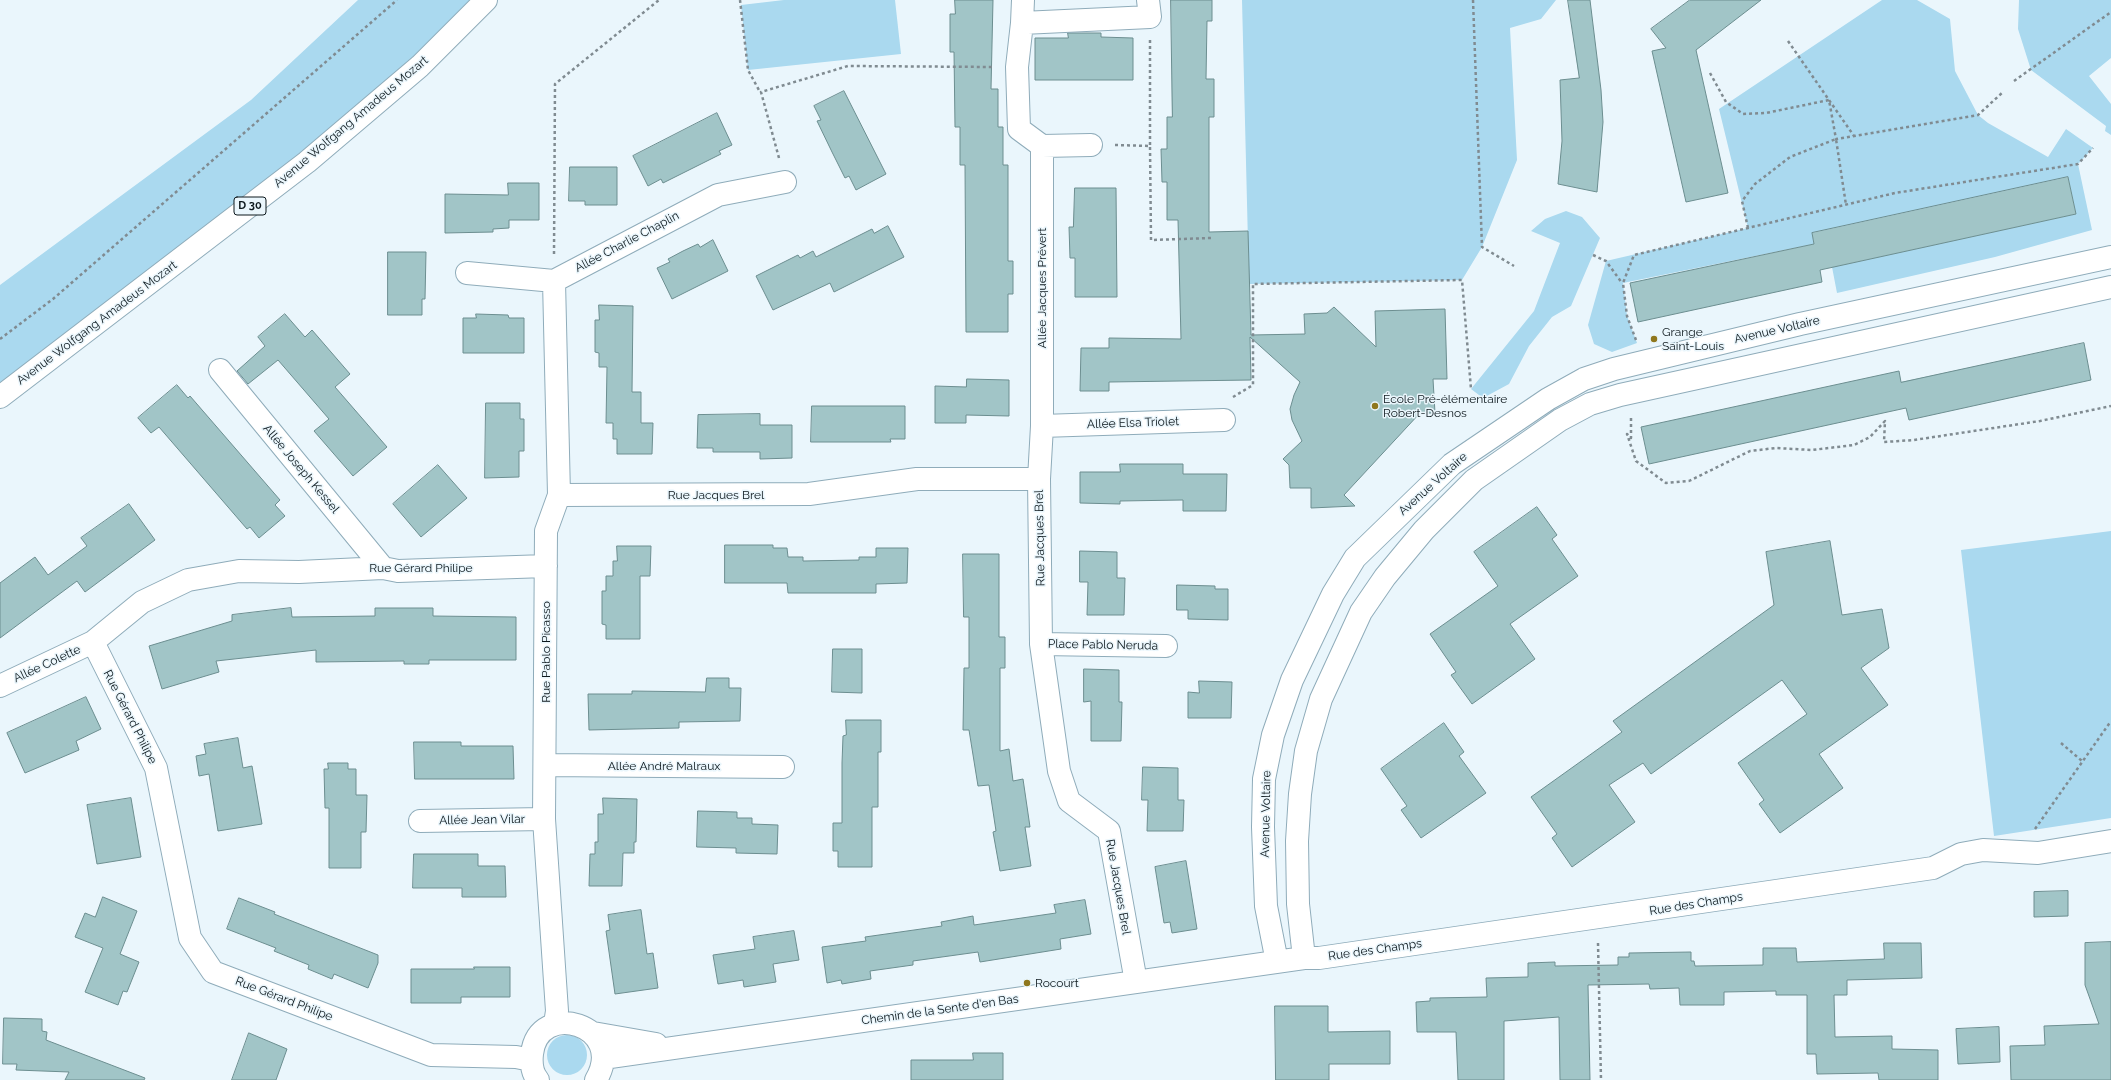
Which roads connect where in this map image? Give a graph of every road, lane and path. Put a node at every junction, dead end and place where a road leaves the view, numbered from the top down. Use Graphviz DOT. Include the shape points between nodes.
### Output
graph roads {
  1 [pos="397,0"];
  2 [pos="486,0"];
  3 [pos="660,0"];
  4 [pos="740,0"];
  5 [pos="1023,0"];
  6 [pos="1473,0"];
  7 [pos="1149,8"];
  8 [pos="2111,12"];
  9 [pos="1022,23"];
  10 [pos="1788,40"];
  11 [pos="1017,67"];
  12 [pos="1710,73"];
  13 [pos="2014,81"];
  14 [pos="761,92"];
  15 [pos="2003,92"];
  16 [pos="1829,100"];
  17 [pos="1854,136"];
  18 [pos="1836,139"];
  19 [pos="1091,145"];
  20 [pos="1042,146"];
  21 [pos="1150,146"];
  22 [pos="2093,148"];
  23 [pos="785,182"];
  24 [pos="1846,205"];
  25 [pos="1748,228"];
  26 [pos="1211,238"];
  27 [pos="1593,255"];
  28 [pos="2111,257"];
  29 [pos="1514,266"];
  30 [pos="467,273"];
  31 [pos="554,281"];
  32 [pos="1623,283"];
  33 [pos="2111,287"];
  34 [pos="0,339"];
  35 [pos="1637,343"];
  36 [pos="220,370"];
  37 [pos="1471,389"];
  38 [pos="0,397"];
  39 [pos="2111,406"];
  40 [pos="1631,418"];
  41 [pos="1224,420"];
  42 [pos="1042,426"];
  43 [pos="1039,479"];
  44 [pos="559,495"];
  45 [pos="546,566"];
  46 [pos="383,568"];
  47 [pos="93,642"];
  48 [pos="1041,644"];
  49 [pos="1166,646"];
  50 [pos="0,686"];
  51 [pos="2111,721"];
  52 [pos="2061,743"];
  53 [pos="2082,762"];
  54 [pos="545,765"];
  55 [pos="783,767"];
  56 [pos="544,819"];
  57 [pos="420,821"];
  58 [pos="2034,830"];
  59 [pos="2111,841"];
  60 [pos="1597,919"];
  61 [pos="1304,958"];
  62 [pos="1277,962"];
  63 [pos="1136,982"];
  64 [pos="555,1024"];
  65 [pos="593,1033"];
  66 [pos="673,1047"];
  67 [pos="603,1058"];
  68 [pos="534,1070"];
  69 [pos="596,1080"];
  70 [pos="1601,1080"];
  1 -- 34 [label="path" via="60,294"];
  2 -- 38 [label="street, Avenue Wolfgang Amadeus Mozart / D 30" via="420,66 307,162"];
  3 -- 31 [label="path" via="555,84"];
  4 -- 14 [label="path" via="748,70"];
  5 -- 9 [label="street"];
  6 -- 29 [label="path" via="1482,247"];
  7 -- 9 [label="street"];
  7 -- 21 [label="path"];
  8 -- 13 [label="path"];
  9 -- 11 [label="street"];
  10 -- 16 [label="path"];
  11 -- 14 [label="path" via="848,66"];
  11 -- 20 [label="street" via="1020,129"];
  12 -- 16 [label="path" via="1726,102 1743,114 1766,113"];
  14 -- 23 [label="path"];
  15 -- 17 [label="path" via="1978,115"];
  16 -- 17 [label="path"];
  16 -- 18 [label="path"];
  17 -- 18 [label="path"];
  18 -- 24 [label="path"];
  18 -- 25 [label="path" via="1790,157 1755,184 1742,201"];
  19 -- 20 [label="street"];
  19 -- 21 [label="path"];
  20 -- 42 [label="street, Allée Jacques Prévert"];
  21 -- 26 [label="path" via="1151,240"];
  22 -- 24 [label="path" via="2078,164 1895,193"];
  23 -- 31 [label="street, Allée Charlie Chaplin" via="718,195"];
  24 -- 25 [label="path"];
  25 -- 32 [label="path" via="1634,255"];
  27 -- 32 [label="path" via="1606,261"];
  28 -- 62 [label="street, Avenue Voltaire" via="1800,324 1614,369 1584,379 1548,399 1452,464 1355,558 1333,594 1292,680 1273,735 1264,779 1266,906"];
  30 -- 31 [label="street"];
  31 -- 44 [label="street, Rue Pablo Picasso"];
  32 -- 35 [label="path" via="1628,316"];
  33 -- 61 [label="street, Avenue Voltaire" via="1620,395 1590,404 1560,420 1474,480 1424,530 1385,577 1361,612 1321,699 1306,751 1300,794 1298,904"];
  36 -- 46 [label="street, Allée Joseph Kessel"];
  37 -- 41 [label="path" via="1462,280 1253,284 1253,385 1230,399"];
  39 -- 40 [label="path" via="2040,421 1914,440 1884,442 1885,421 1870,436 1854,445 1812,450 1776,448 1750,451 1689,481 1666,483 1636,461 1627,434 1631,438"];
  41 -- 42 [label="street, Allée Elsa Triolet"];
  42 -- 43 [label="street, Allée Jacques Prévert"];
  43 -- 44 [label="street, Rue Jacques Brel" via="917,479 809,494"];
  43 -- 48 [label="street, Rue Jacques Brel"];
  44 -- 45 [label="street, Rue Pablo Picasso" via="546,531"];
  45 -- 46 [label="street, Rue Gérard Philipe" via="398,571"];
  45 -- 54 [label="street, Rue Pablo Picasso"];
  46 -- 47 [label="street, Rue Gérard Philipe" via="299,572 239,571 188,580 142,602"];
  47 -- 50 [label="street, Allée Colette"];
  47 -- 68 [label="street, Rue Gérard Philipe" via="156,768 190,938 213,972 431,1055 516,1057"];
  48 -- 49 [label="street, Place Pablo Neruda"];
  48 -- 63 [label="street, Rue Jacques Brel" via="1059,771 1068,801 1109,831"];
  51 -- 53 [label="path"];
  52 -- 53 [label="path"];
  53 -- 58 [label="path"];
  54 -- 55 [label="street, Allée André Malraux"];
  54 -- 56 [label="street, Rue Pablo Picasso"];
  56 -- 57 [label="street, Allée Jean Vilar"];
  56 -- 64 [label="street, Rue Pablo Picasso" via="557,1011"];
  59 -- 60 [label="street, Rue des Champs" via="2038,853 1983,850 1961,854 1933,868"];
  60 -- 61 [label="street, Rue des Champs"];
  60 -- 70 [label="path"];
  61 -- 62 [label="street, Rue des Champs"];
  62 -- 63 [label="street, Chemin de la Sente d'en Bas"];
  63 -- 66 [label="street, Chemin de la Sente d'en Bas"];
  64 -- 65 [label="street, Chemin de la Sente d'en Bas" via="568,1022"];
  64 -- 68 [label="street" via="537,1038 532,1049"];
  65 -- 66 [label="street, Chemin de la Sente d'en Bas"];
  65 -- 67 [label="street" via="600,1045"];
  66 -- 67 [label="street, Chemin de la Sente d'en Bas"];
  67 -- 69 [label="street" via="601,1071"];
}
